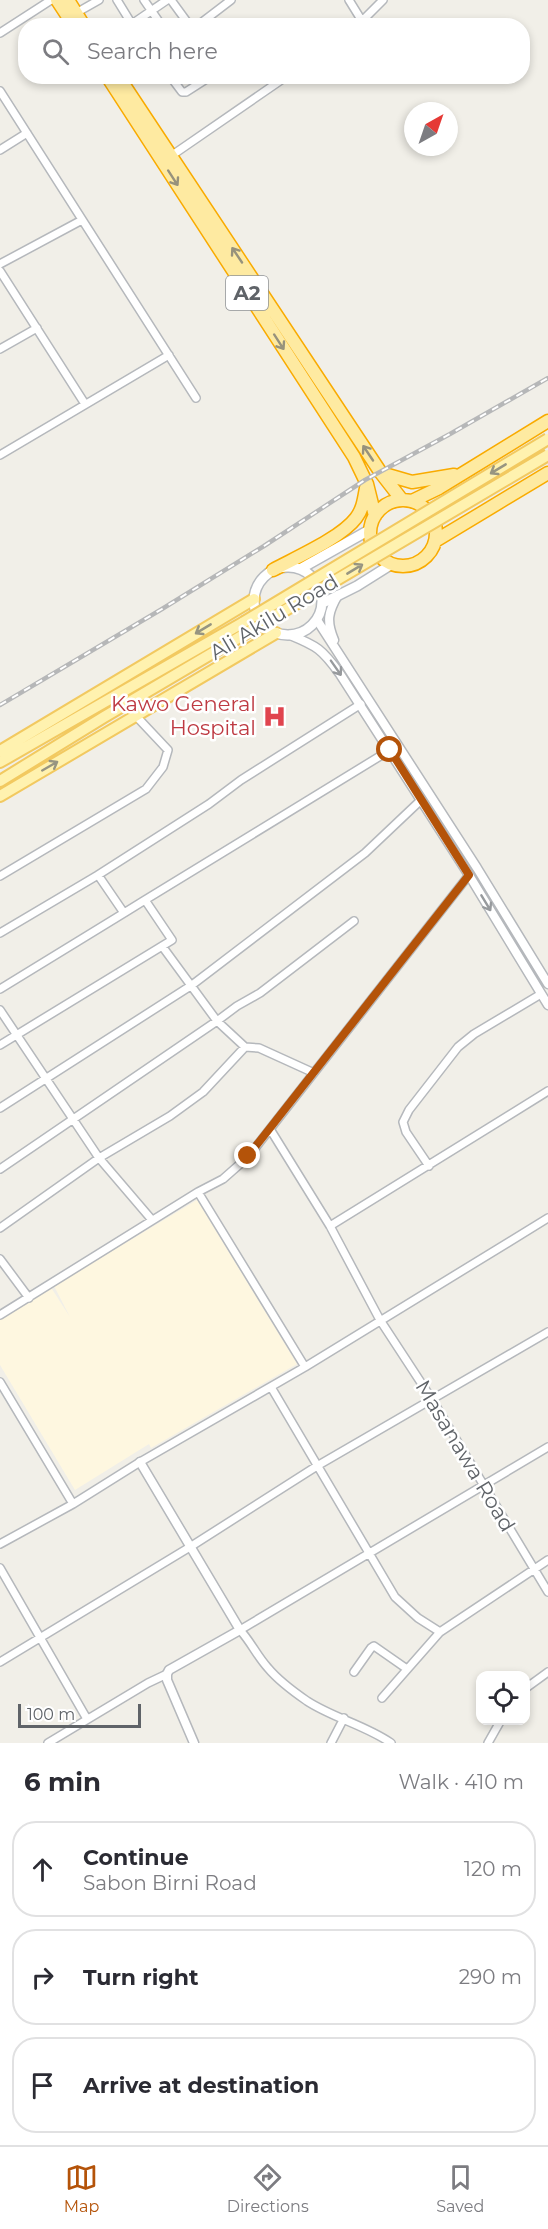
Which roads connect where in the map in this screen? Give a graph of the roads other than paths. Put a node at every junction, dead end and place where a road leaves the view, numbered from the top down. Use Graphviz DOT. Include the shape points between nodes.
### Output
graph roads {
  1 [pos="51,0"];
  2 [pos="57,0"];
  3 [pos="68,0"];
  4 [pos="99,0"];
  5 [pos="117,0"];
  6 [pos="144,0"];
  7 [pos="169,0"];
  8 [pos="349,0"];
  9 [pos="383,0"];
  10 [pos="228,1"];
  11 [pos="152,11"];
  12 [pos="23,18"];
  13 [pos="74,18"];
  14 [pos="75,18"];
  15 [pos="76,18"];
  16 [pos="129,18"];
  17 [pos="142,18"];
  18 [pos="157,18"];
  19 [pos="184,18"];
  20 [pos="206,18"];
  21 [pos="358,18"];
  22 [pos="365,18"];
  23 [pos="18,21"];
  24 [pos="0,33"];
  25 [pos="112,84"];
  26 [pos="123,84"];
  27 [pos="175,84"];
  28 [pos="196,84"];
  29 [pos="275,84"];
  30 [pos="0,92"];
  31 [pos="27,133"];
  32 [pos="0,150"];
  33 [pos="171,156"];
  34 [pos="82,220"];
  35 [pos="0,264"];
  36 [pos="0,271"];
  37 [pos="37,328"];
  38 [pos="0,349"];
  39 [pos="169,355"];
  40 [pos="196,398"];
  41 [pos="86,404"];
  42 [pos="548,421"];
  43 [pos="548,439"];
  44 [pos="0,455"];
  45 [pos="548,455"];
  46 [pos="381,473"];
  47 [pos="548,473"];
  48 [pos="461,474"];
  49 [pos="367,484"];
  50 [pos="407,501"];
  51 [pos="375,516"];
  52 [pos="371,529"];
  53 [pos="435,541"];
  54 [pos="392,564"];
  55 [pos="300,569"];
  56 [pos="273,570"];
  57 [pos="338,595"];
  58 [pos="254,598"];
  59 [pos="323,603"];
  60 [pos="317,620"];
  61 [pos="247,626"];
  62 [pos="276,633"];
  63 [pos="290,635"];
  64 [pos="341,657"];
  65 [pos="361,705"];
  66 [pos="136,716"];
  67 [pos="390,750"];
  68 [pos="0,751"];
  69 [pos="0,762"];
  70 [pos="0,781"];
  71 [pos="0,796"];
  72 [pos="421,800"];
  73 [pos="98,875"];
  74 [pos="469,875"];
  75 [pos="0,876"];
  76 [pos="145,900"];
  77 [pos="124,913"];
  78 [pos="354,921"];
  79 [pos="0,933"];
  80 [pos="162,946"];
  81 [pos="548,984"];
  82 [pos="192,985"];
  83 [pos="0,989"];
  84 [pos="541,994"];
  85 [pos="548,1005"];
  86 [pos="0,1010"];
  87 [pos="217,1022"];
  88 [pos="16,1036"];
  89 [pos="0,1046"];
  90 [pos="244,1047"];
  91 [pos="314,1073"];
  92 [pos="46,1079"];
  93 [pos="548,1091"];
  94 [pos="0,1108"];
  95 [pos="71,1120"];
  96 [pos="270,1130"];
  97 [pos="99,1158"];
  98 [pos="429,1166"];
  99 [pos="0,1168"];
  100 [pos="198,1192"];
  101 [pos="548,1218"];
  102 [pos="152,1220"];
  103 [pos="330,1226"];
  104 [pos="0,1228"];
  105 [pos="0,1259"];
  106 [pos="29,1298"];
  107 [pos="0,1315"];
  108 [pos="380,1320"];
  109 [pos="548,1332"];
  110 [pos="305,1367"];
  111 [pos="0,1382"];
  112 [pos="271,1387"];
  113 [pos="433,1401"];
  114 [pos="548,1447"];
  115 [pos="140,1462"];
  116 [pos="317,1466"];
  117 [pos="483,1486"];
  118 [pos="73,1504"];
  119 [pos="0,1544"];
  120 [pos="189,1547"];
  121 [pos="370,1552"];
  122 [pos="548,1560"];
  123 [pos="0,1568"];
  124 [pos="534,1568"];
  125 [pos="548,1592"];
  126 [pos="240,1630"];
  127 [pos="440,1632"];
  128 [pos="41,1636"];
  129 [pos="0,1662"];
  130 [pos="407,1669"];
  131 [pos="354,1672"];
  132 [pos="548,1672"];
  133 [pos="167,1674"];
  134 [pos="530,1685"];
  135 [pos="382,1698"];
  136 [pos="344,1718"];
  137 [pos="87,1719"];
  138 [pos="498,1725"];
  139 [pos="48,1743"];
  140 [pos="194,1743"];
  141 [pos="331,1743"];
  142 [pos="391,1743"];
  143 [pos="488,1743"];
  1 -- 12 [label="street"];
  2 -- 13 [label="highway"];
  3 -- 14 [label="highway"];
  4 -- 15 [label="street"];
  5 -- 16 [label="street"];
  6 -- 11 [label="street"];
  7 -- 11 [label="street"];
  7 -- 19 [label="street"];
  8 -- 21 [label="street"];
  9 -- 22 [label="street"];
  10 -- 20 [label="street"];
  11 -- 17 [label="street"];
  11 -- 18 [label="street"];
  23 -- 24 [label="street"];
  25 -- 49 [label="highway, A2, one-way" via="354,458"];
  26 -- 33 [label="highway, A2"];
  27 -- 28 [label="street" via="182,92"];
  29 -- 33 [label="street"];
  30 -- 31 [label="street"];
  31 -- 32 [label="street"];
  31 -- 34 [label="street"];
  46 -- 33 [label="highway, A2, one-way"];
  34 -- 35 [label="street"];
  34 -- 39 [label="street"];
  36 -- 37 [label="street"];
  37 -- 38 [label="street"];
  37 -- 41 [label="street"];
  39 -- 40 [label="street"];
  39 -- 41 [label="street"];
  41 -- 44 [label="street"];
  42 -- 48 [label="highway"];
  43 -- 61 [label="main road, Ali Akilu Road, one-way, bridge"];
  61 -- 45 [label="main road, Ali Akilu Road, one-way, bridge"];
  46 -- 48 [label="highway" via="406,482"];
  46 -- 50 [label="highway, A2"];
  47 -- 53 [label="highway"];
  48 -- 50 [label="highway"];
  49 -- 51 [label="highway, A2"];
  49 -- 56 [label="highway" via="355,520"];
  50 -- 51 [label="highway" via="390,502"];
  50 -- 53 [label="highway, A2" via="423,507 432,516"];
  51 -- 52 [label="highway"];
  52 -- 54 [label="highway" via="375,549"];
  52 -- 55 [label="main road"];
  53 -- 54 [label="highway" via="430,553 419,562 406,566"];
  54 -- 57 [label="main road"];
  55 -- 56 [label="main road" via="286,566"];
  55 -- 59 [label="main road" via="321,589"];
  56 -- 58 [label="main road" via="259,582"];
  57 -- 59 [label="main road"];
  57 -- 64 [label="street" via="329,610 329,629"];
  58 -- 62 [label="main road" via="256,613"];
  58 -- 68 [label="main road, one-way"];
  59 -- 60 [label="main road"];
  60 -- 63 [label="main road" via="310,629"];
  60 -- 64 [label="street"];
  61 -- 69 [label="main road, Ali Akilu Road"];
  61 -- 70 [label="main road, Ali Akilu Road"];
  62 -- 63 [label="main road"];
  62 -- 66 [label="main road"];
  63 -- 65 [label="street, one-way" via="321,650"];
  64 -- 81 [label="street"];
  65 -- 67 [label="street"];
  65 -- 73 [label="street"];
  71 -- 66 [label="main road, one-way"];
  66 -- 75 [label="street" via="168,750 163,767 146,789"];
  67 -- 72 [label="street"];
  67 -- 76 [label="street"];
  72 -- 74 [label="street"];
  72 -- 82 [label="street" via="364,853"];
  73 -- 77 [label="street"];
  73 -- 79 [label="street"];
  74 -- 84 [label="street, one-way"];
  74 -- 91 [label="street"];
  76 -- 77 [label="street"];
  76 -- 80 [label="street" via="172,940"];
  77 -- 83 [label="street"];
  78 -- 87 [label="street"];
  80 -- 82 [label="street"];
  80 -- 88 [label="street"];
  82 -- 87 [label="street"];
  82 -- 92 [label="street"];
  84 -- 85 [label="street"];
  84 -- 98 [label="street" via="458,1047 409,1110 403,1122 406,1132"];
  86 -- 88 [label="street"];
  87 -- 90 [label="street"];
  87 -- 95 [label="street"];
  88 -- 89 [label="street"];
  88 -- 92 [label="street"];
  90 -- 91 [label="street" via="259,1048"];
  90 -- 97 [label="street" via="202,1092"];
  91 -- 96 [label="street"];
  92 -- 94 [label="street"];
  92 -- 95 [label="street"];
  93 -- 98 [label="street"];
  95 -- 97 [label="street"];
  95 -- 99 [label="street"];
  96 -- 100 [label="street" via="223,1179"];
  96 -- 103 [label="street, Masanawa Road"];
  97 -- 102 [label="street"];
  97 -- 104 [label="street"];
  98 -- 103 [label="street"];
  100 -- 102 [label="street"];
  100 -- 110 [label="street"];
  101 -- 108 [label="street"];
  102 -- 106 [label="street"];
  103 -- 108 [label="street, Masanawa Road"];
  105 -- 106 [label="street"];
  106 -- 107 [label="street"];
  108 -- 110 [label="street"];
  108 -- 113 [label="street, Masanawa Road"];
  109 -- 113 [label="street"];
  110 -- 112 [label="street"];
  111 -- 118 [label="street"];
  112 -- 115 [label="street"];
  112 -- 116 [label="street"];
  113 -- 116 [label="street"];
  113 -- 117 [label="street, Masanawa Road"];
  114 -- 117 [label="street"];
  115 -- 118 [label="street"];
  115 -- 120 [label="street"];
  116 -- 120 [label="street"];
  116 -- 121 [label="street"];
  117 -- 121 [label="street"];
  117 -- 124 [label="street, Masanawa Road"];
  118 -- 119 [label="street"];
  120 -- 126 [label="street"];
  120 -- 128 [label="street"];
  121 -- 126 [label="street"];
  121 -- 127 [label="street" via="395,1597"];
  122 -- 124 [label="street"];
  123 -- 128 [label="street"];
  124 -- 125 [label="street, Masanawa Road"];
  124 -- 127 [label="street"];
  126 -- 133 [label="street"];
  126 -- 136 [label="street" via="267,1668 318,1707"];
  127 -- 130 [label="street"];
  128 -- 129 [label="street"];
  128 -- 137 [label="street"];
  130 -- 131 [label="street" via="374,1646"];
  130 -- 135 [label="street"];
  132 -- 134 [label="street"];
  133 -- 137 [label="street"];
  133 -- 140 [label="street"];
  136 -- 141 [label="street"];
  136 -- 142 [label="street"];
  137 -- 139 [label="street"];
  138 -- 143 [label="street"];
}
